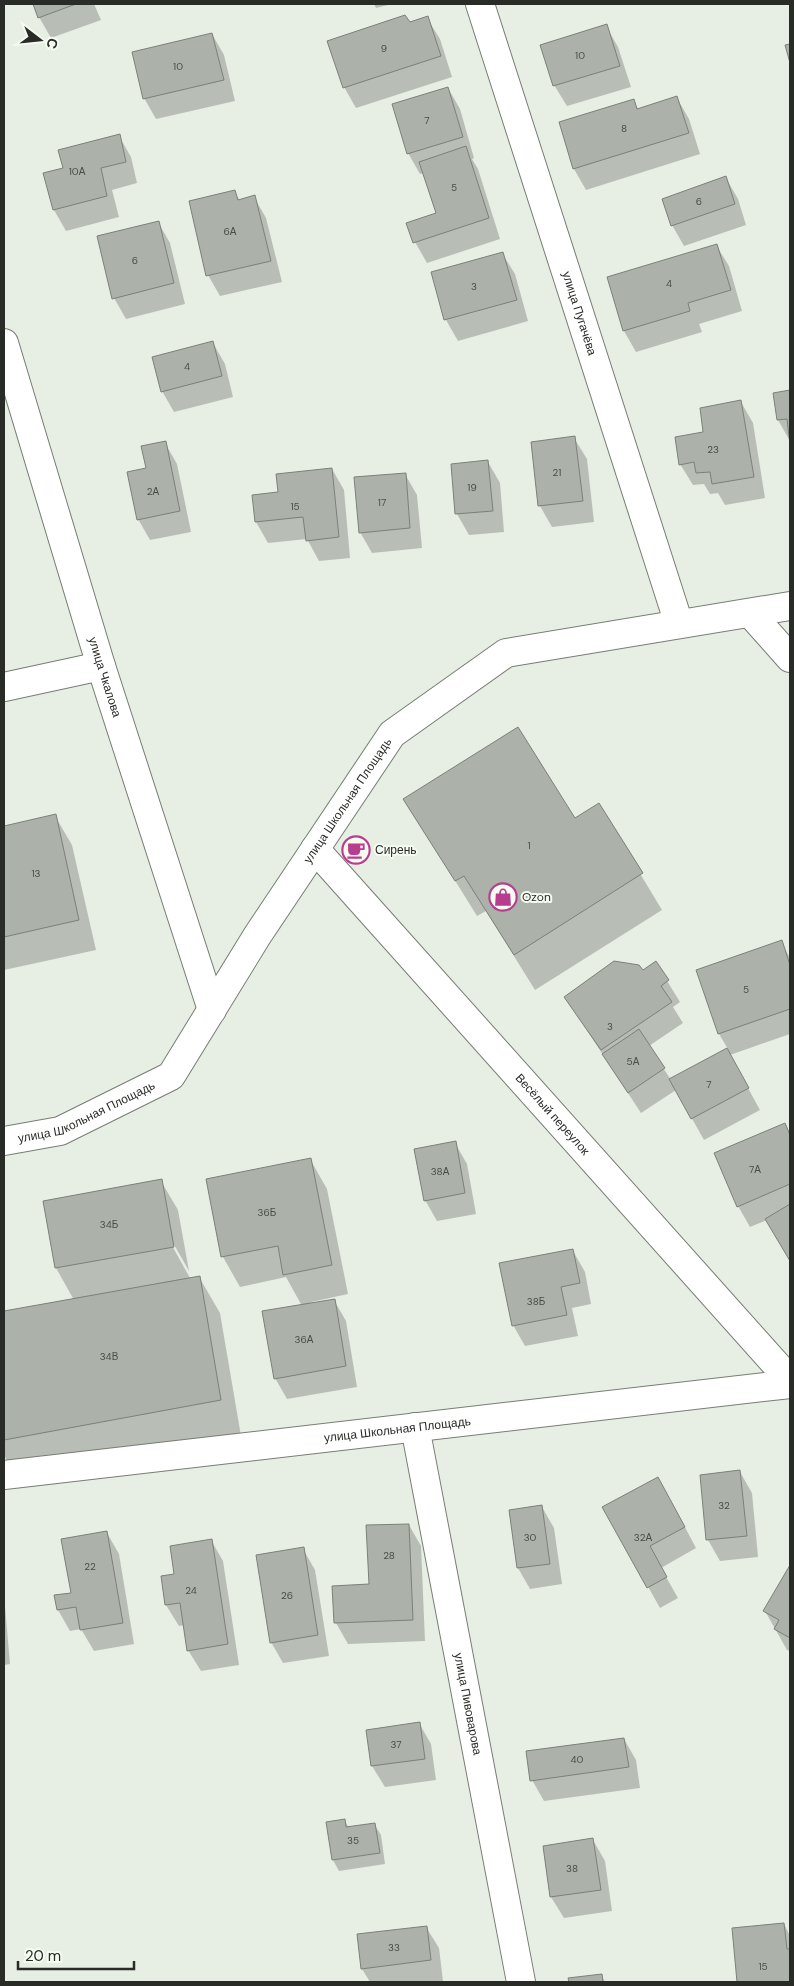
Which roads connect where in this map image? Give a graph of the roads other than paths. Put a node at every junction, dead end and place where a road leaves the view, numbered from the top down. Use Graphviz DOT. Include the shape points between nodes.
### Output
graph roads {
  1 [pos="480,4"];
  2 [pos="4,343"];
  3 [pos="790,606"];
  4 [pos="750,613"];
  5 [pos="678,624"];
  6 [pos="790,658"];
  7 [pos="101,666"];
  8 [pos="4,687"];
  9 [pos="315,850"];
  10 [pos="212,1010"];
  11 [pos="4,1141"];
  12 [pos="790,1380"];
  13 [pos="790,1384"];
  14 [pos="415,1427"];
  15 [pos="4,1475"];
  16 [pos="521,1982"];
  1 -- 5 [label="street, улица Пугачёва"];
  2 -- 7 [label="street, улица Чкалова"];
  3 -- 4 [label="street, улица Школьная Площадь"];
  4 -- 5 [label="street, улица Школьная Площадь"];
  4 -- 6 [label="street"];
  5 -- 9 [label="street, улица Школьная Площадь" via="506,653 392,734"];
  7 -- 8 [label="street"];
  7 -- 10 [label="street, улица Чкалова"];
  9 -- 10 [label="street, улица Школьная Площадь"];
  9 -- 12 [label="street, Весёлый переулок"];
  10 -- 11 [label="street, улица Школьная Площадь" via="171,1076 60,1131"];
  13 -- 14 [label="street, улица Школьная Площадь"];
  14 -- 15 [label="street, улица Школьная Площадь"];
  14 -- 16 [label="street, улица Пивоварова"];
}
